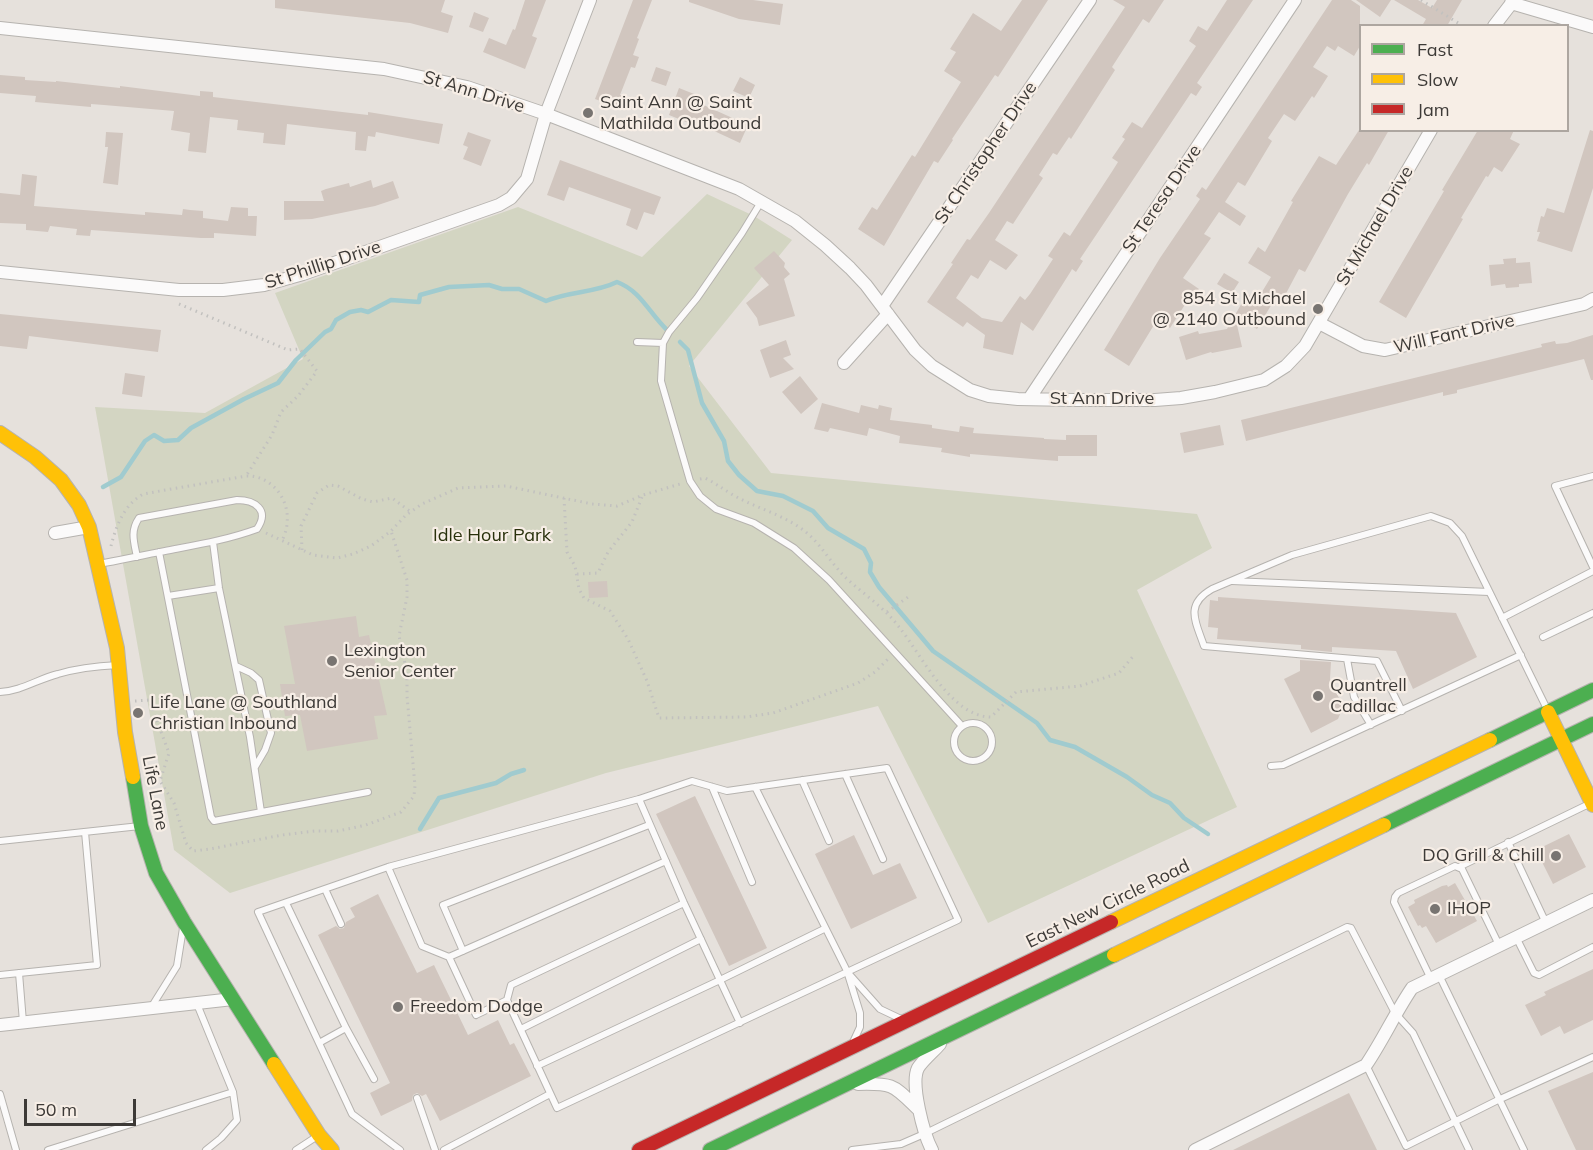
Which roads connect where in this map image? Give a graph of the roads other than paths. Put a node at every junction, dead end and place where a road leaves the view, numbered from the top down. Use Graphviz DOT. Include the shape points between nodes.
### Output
graph roads {
  1 [pos="590,0"];
  2 [pos="1089,0"];
  3 [pos="1295,0"];
  4 [pos="1512,2"];
  5 [pos="1496,24"];
  6 [pos="1593,27"];
  7 [pos="0,28"];
  8 [pos="546,114"];
  9 [pos="1430,132"];
  10 [pos="761,201"];
  11 [pos="0,272"];
  12 [pos="1593,299"];
  13 [pos="885,310"];
  14 [pos="1319,323"];
  15 [pos="637,342"];
  16 [pos="663,343"];
  17 [pos="844,363"];
  18 [pos="1029,399"];
  19 [pos="0,433"];
  20 [pos="1593,476"];
  21 [pos="89,527"];
  22 [pos="55,533"];
  23 [pos="213,542"];
  24 [pos="159,552"];
  25 [pos="137,557"];
  26 [pos="98,565"];
  27 [pos="1593,569"];
  28 [pos="1228,581"];
  29 [pos="219,588"];
  30 [pos="1489,592"];
  31 [pos="168,596"];
  32 [pos="1593,613"];
  33 [pos="1502,618"];
  34 [pos="1543,636"];
  35 [pos="1521,655"];
  36 [pos="1347,659"];
  37 [pos="119,665"];
  38 [pos="236,666"];
  39 [pos="1593,690"];
  40 [pos="0,692"];
  41 [pos="1402,711"];
  42 [pos="1548,712"];
  43 [pos="1593,724"];
  44 [pos="1371,725"];
  45 [pos="962,726"];
  46 [pos="1562,739"];
  47 [pos="1271,766"];
  48 [pos="254,767"];
  49 [pos="844,774"];
  50 [pos="802,780"];
  51 [pos="712,787"];
  52 [pos="755,787"];
  53 [pos="368,792"];
  54 [pos="639,799"];
  55 [pos="1592,804"];
  56 [pos="261,812"];
  57 [pos="649,825"];
  58 [pos="141,826"];
  59 [pos="85,832"];
  60 [pos="0,841"];
  61 [pos="829,841"];
  62 [pos="1508,842"];
  63 [pos="883,859"];
  64 [pos="666,861"];
  65 [pos="388,867"];
  66 [pos="1459,867"];
  67 [pos="752,882"];
  68 [pos="325,889"];
  69 [pos="1593,900"];
  70 [pos="286,903"];
  71 [pos="684,903"];
  72 [pos="184,922"];
  73 [pos="1546,923"];
  74 [pos="340,924"];
  75 [pos="824,928"];
  76 [pos="1516,937"];
  77 [pos="701,939"];
  78 [pos="1499,945"];
  79 [pos="1593,947"];
  80 [pos="463,951"];
  81 [pos="449,957"];
  82 [pos="847,971"];
  83 [pos="19,973"];
  84 [pos="0,975"];
  85 [pos="1435,977"];
  86 [pos="720,980"];
  87 [pos="233,999"];
  88 [pos="507,1000"];
  89 [pos="197,1004"];
  90 [pos="150,1009"];
  91 [pos="1395,1012"];
  92 [pos="907,1021"];
  93 [pos="24,1022"];
  94 [pos="740,1023"];
  95 [pos="0,1025"];
  96 [pos="346,1028"];
  97 [pos="521,1029"];
  98 [pos="951,1032"];
  99 [pos="319,1043"];
  100 [pos="850,1048"];
  101 [pos="1593,1057"];
  102 [pos="1366,1065"];
  103 [pos="537,1066"];
  104 [pos="374,1079"];
  105 [pos="848,1084"];
  106 [pos="233,1092"];
  107 [pos="0,1094"];
  108 [pos="550,1094"];
  109 [pos="417,1098"];
  110 [pos="1498,1100"];
  111 [pos="919,1110"];
  112 [pos="1455,1121"];
  113 [pos="924,1134"];
  114 [pos="319,1135"];
  115 [pos="1407,1148"];
  116 [pos="16,1150"];
  117 [pos="48,1150"];
  118 [pos="206,1150"];
  119 [pos="296,1150"];
  120 [pos="332,1150"];
  121 [pos="400,1150"];
  122 [pos="435,1150"];
  123 [pos="444,1150"];
  124 [pos="639,1150"];
  125 [pos="710,1150"];
  126 [pos="852,1150"];
  127 [pos="932,1150"];
  128 [pos="1195,1150"];
  129 [pos="1469,1150"];
  130 [pos="1524,1150"];
  1 -- 8 [label="street, St Phillip Drive"];
  2 -- 13 [label="street, St Christopher Drive"];
  3 -- 18 [label="street, St Teresa Drive"];
  4 -- 5 [label="street"];
  4 -- 6 [label="street"];
  7 -- 8 [label="street, St Ann Drive" via="395,70 467,87"];
  8 -- 10 [label="street, St Ann Drive"];
  8 -- 11 [label="street, St Phillip Drive" via="527,179 511,198 284,280 223,290 169,289"];
  9 -- 14 [label="street, St Michael Drive"];
  10 -- 13 [label="street, St Ann Drive" via="825,244"];
  10 -- 16 [label="lane"];
  12 -- 14 [label="street, Will Fant Drive" via="1385,350 1362,345"];
  13 -- 17 [label="street"];
  13 -- 18 [label="street, St Ann Drive" via="915,350 951,379 989,396"];
  14 -- 18 [label="street, St Ann Drive" via="1286,366 1264,380 1246,385 1155,400"];
  15 -- 16 [label="lane"];
  16 -- 45 [label="lane" via="661,381 692,487 716,509 754,523 794,548"];
  19 -- 21 [label="main road, Life Lane" via="61,480"];
  20 -- 27 [label="lane" via="1556,486"];
  21 -- 22 [label="street"];
  21 -- 26 [label="main road, Life Lane"];
  23 -- 24 [label="lane"];
  23 -- 25 [label="lane" via="257,529 262,516 260,508 249,500 237,500 139,518 132,534"];
  23 -- 29 [label="lane"];
  24 -- 25 [label="lane"];
  24 -- 31 [label="lane"];
  25 -- 26 [label="lane"];
  26 -- 37 [label="main road, Life Lane"];
  27 -- 33 [label="lane"];
  28 -- 30 [label="lane"];
  28 -- 30 [label="lane" via="1292,555 1431,516 1450,523 1462,536"];
  28 -- 36 [label="lane" via="1203,594 1195,603 1193,614 1204,646"];
  29 -- 31 [label="lane"];
  29 -- 38 [label="lane"];
  30 -- 33 [label="lane"];
  31 -- 56 [label="lane" via="211,817 214,821"];
  32 -- 34 [label="lane"];
  33 -- 35 [label="lane"];
  35 -- 41 [label="lane"];
  35 -- 42 [label="lane"];
  36 -- 41 [label="lane" via="1377,661"];
  36 -- 44 [label="lane" via="1354,697"];
  37 -- 40 [label="lane" via="57,674 14,691"];
  37 -- 58 [label="main road, Life Lane" via="125,732"];
  38 -- 48 [label="lane"];
  38 -- 48 [label="lane" via="259,680 271,733"];
  39 -- 42 [label="main road, East New Circle Road"];
  41 -- 44 [label="lane"];
  42 -- 46 [label="main road"];
  42 -- 92 [label="main road, East New Circle Road"];
  43 -- 46 [label="main road"];
  44 -- 47 [label="lane" via="1283,765"];
  45 -- 45 [label="lane" via="975,723 987,728 992,740 985,757 968,760 958,753 954,741"];
  46 -- 55 [label="main road"];
  46 -- 98 [label="main road"];
  48 -- 56 [label="lane"];
  49 -- 50 [label="lane"];
  49 -- 63 [label="lane"];
  49 -- 82 [label="lane" via="887,768 958,920"];
  50 -- 52 [label="lane"];
  50 -- 61 [label="lane"];
  51 -- 52 [label="lane" via="727,791"];
  51 -- 54 [label="lane" via="692,781"];
  51 -- 67 [label="lane"];
  52 -- 75 [label="lane"];
  53 -- 56 [label="lane"];
  54 -- 57 [label="lane"];
  54 -- 65 [label="lane"];
  55 -- 62 [label="lane"];
  57 -- 64 [label="lane"];
  57 -- 80 [label="lane" via="443,905"];
  58 -- 59 [label="lane"];
  58 -- 72 [label="main road, Life Lane" via="156,873"];
  59 -- 60 [label="lane"];
  59 -- 83 [label="lane" via="97,965"];
  62 -- 66 [label="lane"];
  62 -- 73 [label="lane"];
  64 -- 71 [label="lane"];
  64 -- 80 [label="lane"];
  65 -- 68 [label="lane"];
  65 -- 81 [label="lane" via="422,946"];
  66 -- 78 [label="lane"];
  66 -- 85 [label="lane" via="1395,897 1394,902"];
  68 -- 70 [label="lane"];
  68 -- 74 [label="lane"];
  69 -- 73 [label="street"];
  70 -- 96 [label="lane"];
  70 -- 99 [label="lane" via="258,912"];
  71 -- 77 [label="lane"];
  71 -- 88 [label="lane" via="511,985"];
  72 -- 87 [label="main road, Life Lane"];
  72 -- 90 [label="lane" via="177,966"];
  73 -- 76 [label="street"];
  75 -- 82 [label="lane"];
  75 -- 86 [label="lane"];
  76 -- 78 [label="street"];
  76 -- 79 [label="lane" via="1534,974 1539,975"];
  77 -- 86 [label="lane"];
  77 -- 97 [label="lane"];
  78 -- 85 [label="street"];
  80 -- 81 [label="lane"];
  81 -- 88 [label="lane" via="476,1015"];
  82 -- 92 [label="lane" via="880,1009"];
  82 -- 94 [label="lane"];
  82 -- 100 [label="lane" via="860,1013 860,1027"];
  83 -- 84 [label="lane"];
  83 -- 93 [label="lane"];
  85 -- 91 [label="street" via="1412,988"];
  85 -- 110 [label="lane"];
  86 -- 94 [label="lane"];
  86 -- 103 [label="lane"];
  87 -- 89 [label="street"];
  87 -- 114 [label="main road, Life Lane"];
  88 -- 97 [label="lane"];
  89 -- 90 [label="street"];
  89 -- 106 [label="lane"];
  90 -- 93 [label="street"];
  91 -- 102 [label="street"];
  91 -- 112 [label="lane" via="1413,1033"];
  91 -- 113 [label="lane" via="1347,927"];
  92 -- 100 [label="main road, East New Circle Road"];
  93 -- 95 [label="street"];
  94 -- 108 [label="lane" via="557,1108"];
  96 -- 99 [label="lane"];
  96 -- 104 [label="lane"];
  97 -- 103 [label="lane"];
  98 -- 105 [label="main road"];
  98 -- 111 [label="street" via="918,1068 915,1083"];
  99 -- 121 [label="lane" via="352,1114"];
  100 -- 124 [label="main road, East New Circle Road"];
  101 -- 110 [label="lane"];
  102 -- 115 [label="lane"];
  102 -- 128 [label="street"];
  103 -- 108 [label="lane"];
  105 -- 111 [label="street" via="895,1086"];
  105 -- 125 [label="main road"];
  106 -- 117 [label="lane"];
  106 -- 118 [label="lane" via="237,1120"];
  107 -- 116 [label="lane"];
  108 -- 123 [label="lane"];
  109 -- 122 [label="lane"];
  110 -- 112 [label="lane"];
  110 -- 130 [label="lane"];
  111 -- 113 [label="street"];
  112 -- 115 [label="lane"];
  112 -- 129 [label="lane"];
  113 -- 126 [label="lane" via="901,1144"];
  113 -- 127 [label="street"];
  114 -- 119 [label="lane"];
  114 -- 120 [label="main road, Life Lane"];
}
